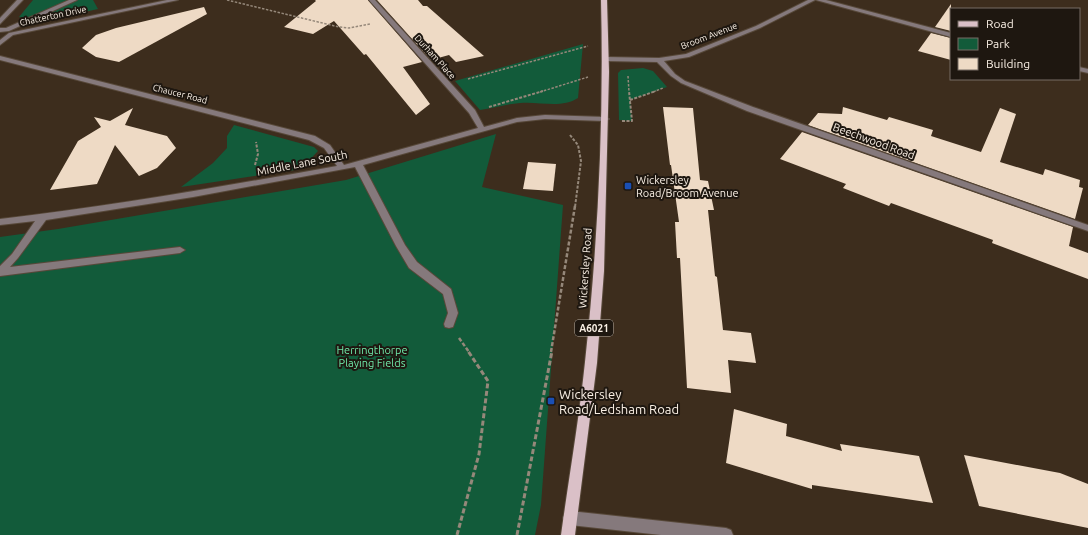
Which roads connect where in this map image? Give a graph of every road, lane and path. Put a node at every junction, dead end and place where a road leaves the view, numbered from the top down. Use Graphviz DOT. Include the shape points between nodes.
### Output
graph roads {
  1 [pos="20,0"];
  2 [pos="74,0"];
  3 [pos="175,0"];
  4 [pos="227,0"];
  5 [pos="372,0"];
  6 [pos="604,0"];
  7 [pos="812,0"];
  8 [pos="819,0"];
  9 [pos="390,20"];
  10 [pos="0,22"];
  11 [pos="6,32"];
  12 [pos="950,35"];
  13 [pos="0,43"];
  14 [pos="606,46"];
  15 [pos="0,58"];
  16 [pos="606,58"];
  17 [pos="626,60"];
  18 [pos="659,60"];
  19 [pos="606,72"];
  20 [pos="683,82"];
  21 [pos="448,85"];
  22 [pos="630,100"];
  23 [pos="472,112"];
  24 [pos="605,119"];
  25 [pos="276,128"];
  26 [pos="482,129"];
  27 [pos="564,131"];
  28 [pos="358,164"];
  29 [pos="342,168"];
  30 [pos="248,185"];
  31 [pos="43,217"];
  32 [pos="0,222"];
  33 [pos="1088,228"];
  34 [pos="180,250"];
  35 [pos="1,272"];
  36 [pos="449,324"];
  37 [pos="570,518"];
  38 [pos="457,535"];
  39 [pos="517,535"];
  40 [pos="568,535"];
  41 [pos="726,535"];
  1 -- 10 [label="street"];
  2 -- 11 [label="street"];
  3 -- 11 [label="street, Chatterton Drive"];
  4 -- 9 [label="path" via="339,27 358,27"];
  5 -- 9 [label="street, Durham Place"];
  6 -- 14 [label="main road, Wickersley Road / A6021"];
  7 -- 18 [label="street, Broom Avenue" via="704,50 687,56"];
  8 -- 12 [label="street"];
  9 -- 21 [label="street, Durham Place"];
  11 -- 13 [label="street"];
  14 -- 16 [label="main road, Wickersley Road / A6021"];
  14 -- 21 [label="path" via="586,46"];
  15 -- 25 [label="street, Chaucer Road"];
  16 -- 17 [label="street, Broom Avenue"];
  16 -- 19 [label="main road, Wickersley Road / A6021"];
  17 -- 18 [label="street, Broom Avenue"];
  17 -- 22 [label="path"];
  18 -- 20 [label="street, Beechwood Road"];
  19 -- 23 [label="path"];
  19 -- 24 [label="main road, Wickersley Road / A6021"];
  20 -- 22 [label="path"];
  20 -- 33 [label="street, Beechwood Road" via="750,109"];
  21 -- 23 [label="street, Durham Place"];
  22 -- 24 [label="path" via="632,122"];
  23 -- 26 [label="street, Durham Place"];
  24 -- 26 [label="street, Middle Lane South" via="545,116"];
  24 -- 37 [label="main road, Wickersley Road / A6021" via="599,271 592,363"];
  25 -- 29 [label="street, Chaucer Road" via="324,142"];
  25 -- 30 [label="path" via="255,143 258,154"];
  26 -- 28 [label="street, Middle Lane South"];
  27 -- 39 [label="path" via="578,145 581,161 572,233 552,350"];
  28 -- 29 [label="street, Middle Lane South"];
  28 -- 36 [label="street" via="400,246 413,265 446,292 453,314"];
  29 -- 30 [label="street, Middle Lane South"];
  30 -- 31 [label="street, Middle Lane South"];
  31 -- 32 [label="street, Middle Lane South"];
  31 -- 35 [label="street"];
  34 -- 35 [label="street"];
  36 -- 38 [label="path" via="488,381 479,454"];
  37 -- 40 [label="main road, Wickersley Road / A6021"];
  37 -- 41 [label="street"];
}
